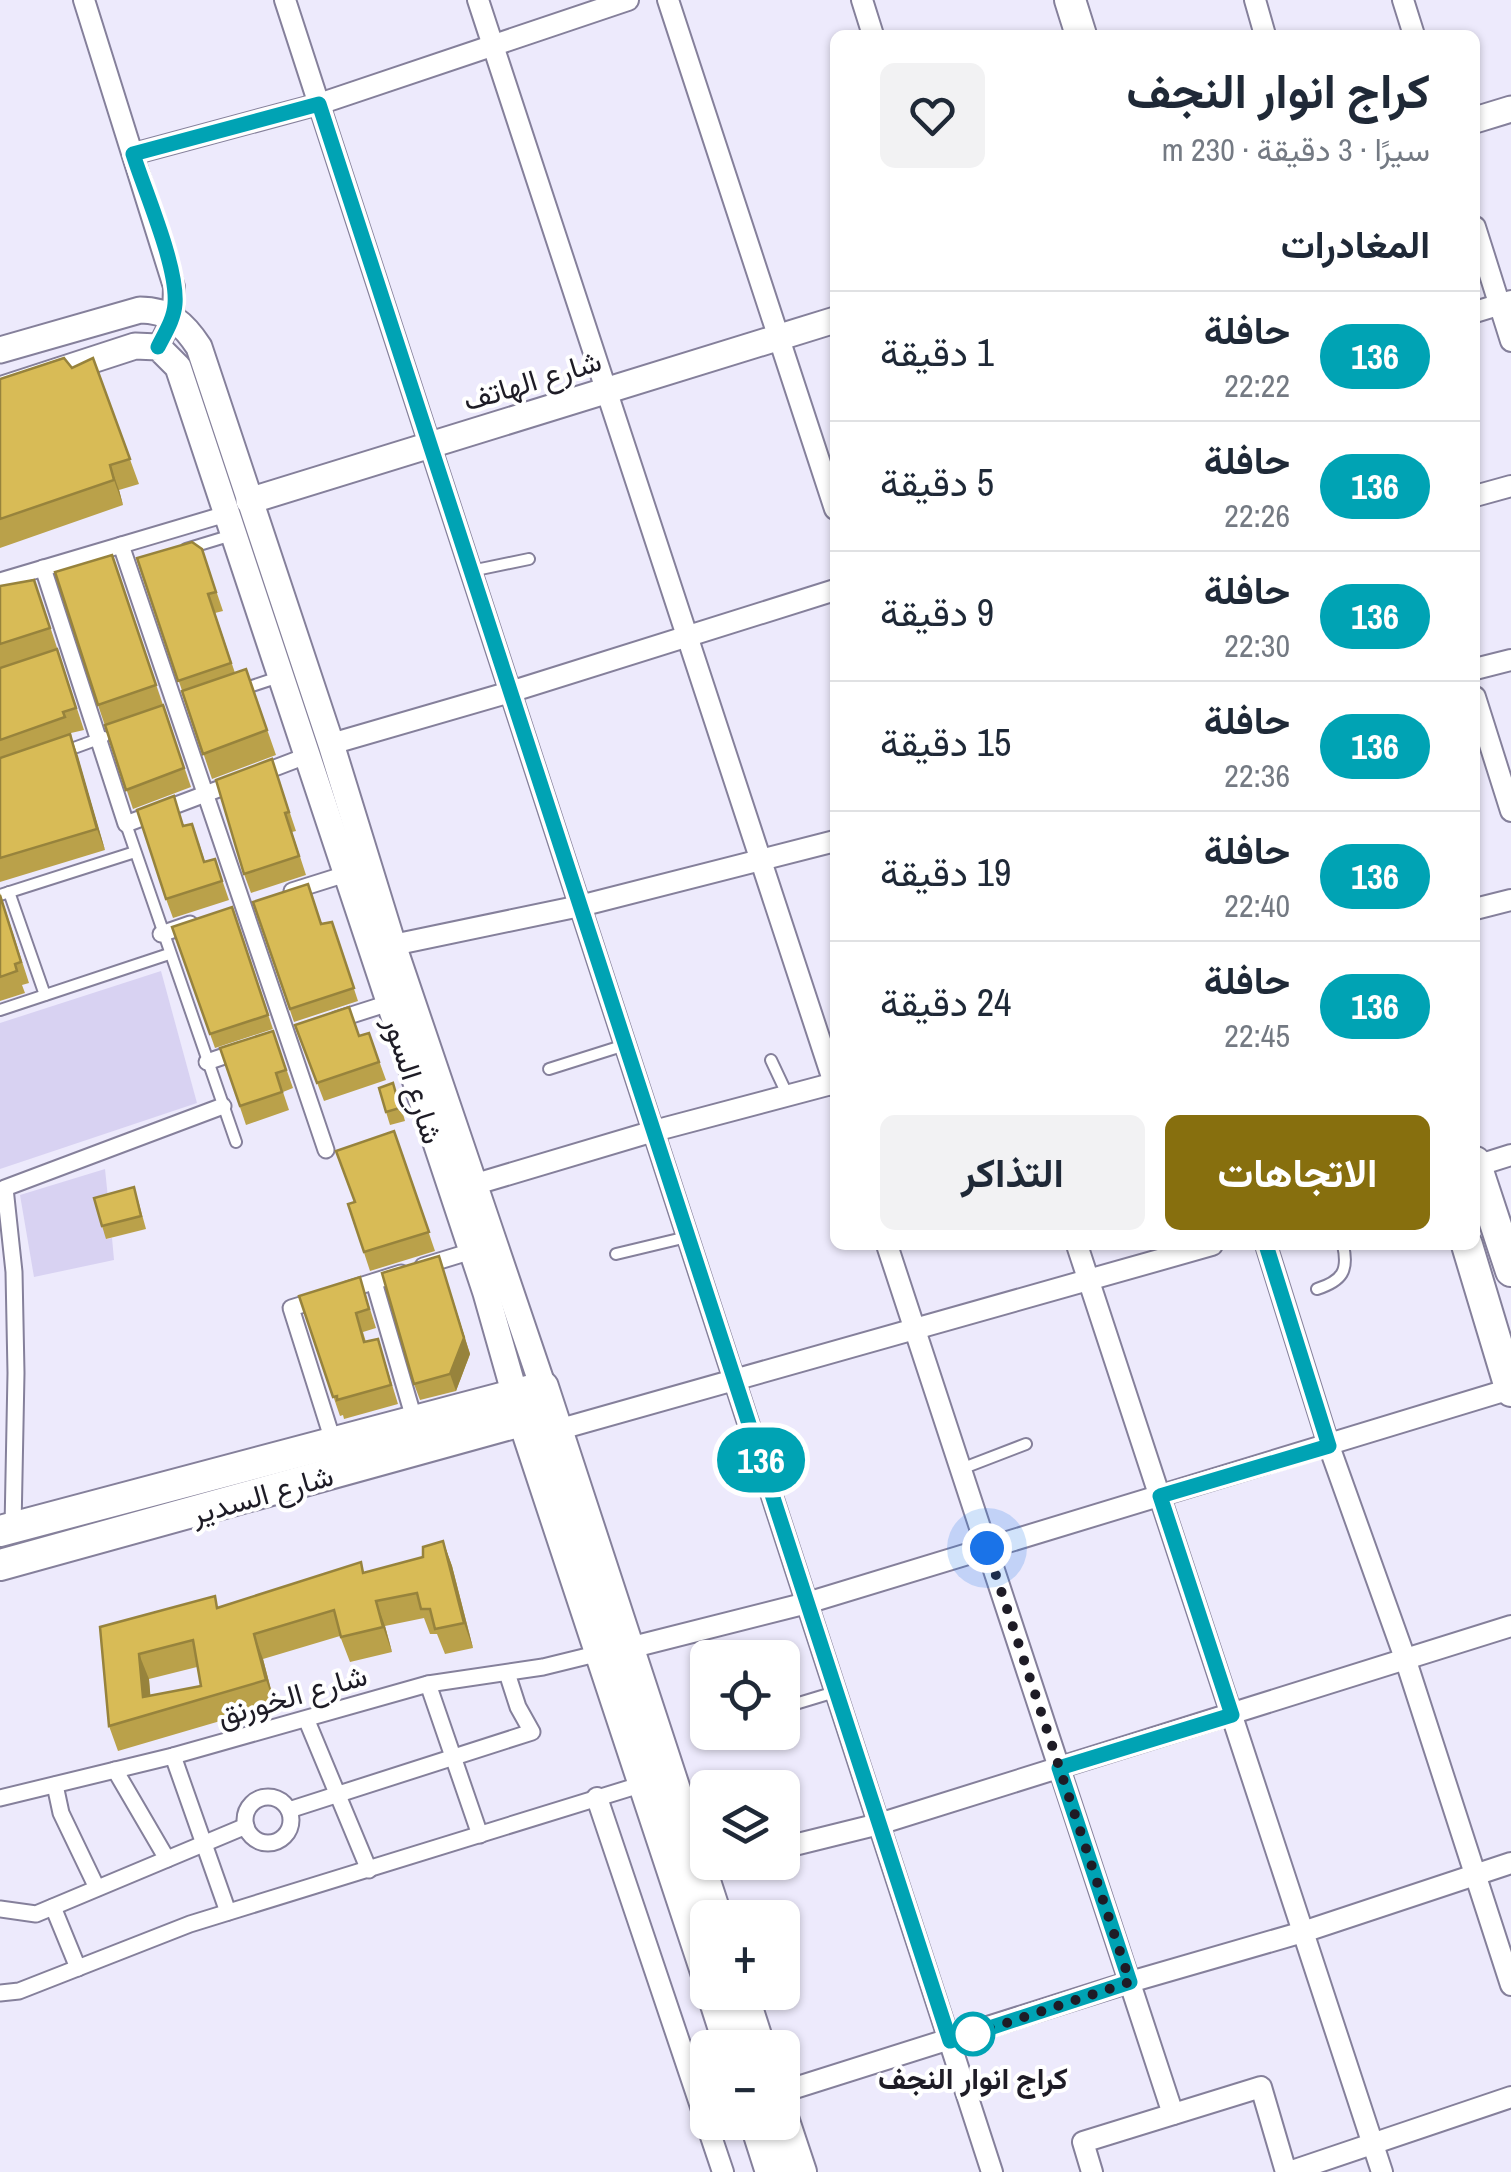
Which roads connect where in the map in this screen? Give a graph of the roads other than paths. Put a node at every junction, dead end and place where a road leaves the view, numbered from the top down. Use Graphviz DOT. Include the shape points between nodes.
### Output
graph roads {
  1 [pos="84,0"];
  2 [pos="285,0"];
  3 [pos="478,0"];
  4 [pos="628,0"];
  5 [pos="668,0"];
  6 [pos="862,0"];
  7 [pos="1070,0"];
  8 [pos="1091,0"];
  9 [pos="1256,0"];
  10 [pos="1403,0"];
  11 [pos="871,30"];
  12 [pos="1079,30"];
  13 [pos="1100,30"];
  14 [pos="1265,30"];
  15 [pos="1412,30"];
  16 [pos="493,46"];
  17 [pos="319,104"];
  18 [pos="1511,109"];
  19 [pos="1480,118"];
  20 [pos="133,154"];
  21 [pos="1480,240"];
  22 [pos="1505,303"];
  23 [pos="1480,310"];
  24 [pos="173,317"];
  25 [pos="830,322"];
  26 [pos="779,338"];
  27 [pos="1511,341"];
  28 [pos="158,347"];
  29 [pos="0,350"];
  30 [pos="0,390"];
  31 [pos="606,391"];
  32 [pos="430,445"];
  33 [pos="1511,486"];
  34 [pos="830,494"];
  35 [pos="1480,495"];
  36 [pos="249,501"];
  37 [pos="229,524"];
  38 [pos="121,545"];
  39 [pos="180,550"];
  40 [pos="529,559"];
  41 [pos="146,561"];
  42 [pos="44,568"];
  43 [pos="121,568"];
  44 [pos="472,571"];
  45 [pos="0,581"];
  46 [pos="58,586"];
  47 [pos="830,592"];
  48 [pos="33,593"];
  49 [pos="687,636"];
  50 [pos="72,656"];
  51 [pos="1511,660"];
  52 [pos="54,662"];
  53 [pos="1480,669"];
  54 [pos="280,676"];
  55 [pos="510,692"];
  56 [pos="229,694"];
  57 [pos="195,706"];
  58 [pos="1480,713"];
  59 [pos="170,714"];
  60 [pos="106,736"];
  61 [pos="331,744"];
  62 [pos="54,755"];
  63 [pos="306,756"];
  64 [pos="206,794"];
  65 [pos="1511,810"];
  66 [pos="126,824"];
  67 [pos="830,841"];
  68 [pos="135,852"];
  69 [pos="761,862"];
  70 [pos="346,874"];
  71 [pos="4,893"];
  72 [pos="278,896"];
  73 [pos="1511,900"];
  74 [pos="262,901"];
  75 [pos="580,906"];
  76 [pos="244,907"];
  77 [pos="1480,908"];
  78 [pos="228,912"];
  79 [pos="211,918"];
  80 [pos="161,934"];
  81 [pos="393,946"];
  82 [pos="169,954"];
  83 [pos="45,995"];
  84 [pos="389,1003"];
  85 [pos="0,1010"];
  86 [pos="322,1024"];
  87 [pos="306,1030"];
  88 [pos="272,1040"];
  89 [pos="626,1045"];
  90 [pos="771,1060"];
  91 [pos="207,1062"];
  92 [pos="549,1069"];
  93 [pos="830,1069"];
  94 [pos="830,1085"];
  95 [pos="787,1094"];
  96 [pos="223,1106"];
  97 [pos="654,1131"];
  98 [pos="236,1142"];
  99 [pos="326,1150"];
  100 [pos="1511,1155"];
  101 [pos="1480,1163"];
  102 [pos="1480,1176"];
  103 [pos="476,1184"];
  104 [pos="3,1197"];
  105 [pos="688,1237"];
  106 [pos="472,1250"];
  107 [pos="889,1250"];
  108 [pos="1079,1250"];
  109 [pos="1194,1250"];
  110 [pos="1268,1250"];
  111 [pos="1344,1250"];
  112 [pos="1468,1250"];
  113 [pos="616,1254"];
  114 [pos="1511,1270"];
  115 [pos="1088,1280"];
  116 [pos="374,1282"];
  117 [pos="497,1289"];
  118 [pos="1317,1289"];
  119 [pos="915,1328"];
  120 [pos="734,1379"];
  121 [pos="1511,1390"];
  122 [pos="538,1409"];
  123 [pos="415,1422"];
  124 [pos="334,1444"];
  125 [pos="1026,1444"];
  126 [pos="1329,1446"];
  127 [pos="961,1469"];
  128 [pos="207,1493"];
  129 [pos="1160,1496"];
  130 [pos="6,1530"];
  131 [pos="987,1548"];
  132 [pos="0,1566"];
  133 [pos="807,1603"];
  134 [pos="1511,1626"];
  135 [pos="614,1650"];
  136 [pos="1406,1661"];
  137 [pos="506,1672"];
  138 [pos="428,1684"];
  139 [pos="836,1692"];
  140 [pos="800,1703"];
  141 [pos="1232,1715"];
  142 [pos="307,1721"];
  143 [pos="174,1756"];
  144 [pos="453,1758"];
  145 [pos="1059,1768"];
  146 [pos="116,1770"];
  147 [pos="644,1784"];
  148 [pos="55,1785"];
  149 [pos="338,1794"];
  150 [pos="0,1798"];
  151 [pos="597,1798"];
  152 [pos="289,1810"];
  153 [pos="690,1817"];
  154 [pos="879,1824"];
  155 [pos="246,1826"];
  156 [pos="480,1835"];
  157 [pos="203,1843"];
  158 [pos="800,1844"];
  159 [pos="167,1859"];
  160 [pos="1511,1863"];
  161 [pos="369,1870"];
  162 [pos="1474,1877"];
  163 [pos="97,1888"];
  164 [pos="53,1907"];
  165 [pos="0,1908"];
  166 [pos="228,1912"];
  167 [pos="690,1923"];
  168 [pos="1303,1932"];
  169 [pos="78,1968"];
  170 [pos="1130,1982"];
  171 [pos="1511,1985"];
  172 [pos="0,1993"];
  173 [pos="950,2041"];
  174 [pos="800,2087"];
  175 [pos="1511,2097"];
  176 [pos="1173,2114"];
  177 [pos="761,2140"];
  178 [pos="790,2140"];
  179 [pos="1372,2143"];
  180 [pos="724,2172"];
  181 [pos="772,2172"];
  182 [pos="801,2172"];
  183 [pos="992,2172"];
  184 [pos="1092,2172"];
  185 [pos="1288,2172"];
  186 [pos="1382,2172"];
  1 -- 20 [label="street"];
  2 -- 17 [label="street"];
  3 -- 16 [label="street"];
  4 -- 16 [label="street"];
  5 -- 26 [label="street"];
  6 -- 11 [label="street"];
  7 -- 12 [label="main road"];
  8 -- 13 [label="main road"];
  9 -- 14 [label="street"];
  10 -- 15 [label="street"];
  16 -- 17 [label="street"];
  16 -- 31 [label="street"];
  17 -- 20 [label="street"];
  17 -- 32 [label="street"];
  18 -- 19 [label="street"];
  20 -- 24 [label="street" via="170,269"];
  21 -- 22 [label="street"];
  22 -- 23 [label="street"];
  22 -- 27 [label="street"];
  24 -- 28 [label="street"];
  24 -- 29 [label="street" via="127,312"];
  24 -- 36 [label="street, شارع السور" via="198,348"];
  25 -- 26 [label="street, شارع الهاتف"];
  26 -- 31 [label="street, شارع الهاتف"];
  26 -- 34 [label="street"];
  28 -- 30 [label="street" via="134,346"];
  28 -- 37 [label="street, شارع السور" via="178,366"];
  31 -- 32 [label="street, شارع الهاتف"];
  31 -- 49 [label="street"];
  32 -- 36 [label="street, شارع الهاتف"];
  32 -- 44 [label="street"];
  33 -- 35 [label="street"];
  36 -- 37 [label="street"];
  36 -- 61 [label="street, شارع السور"];
  37 -- 38 [label="street"];
  37 -- 39 [label="lane"];
  37 -- 54 [label="street, شارع السور"];
  38 -- 42 [label="street"];
  38 -- 43 [label="street"];
  40 -- 44 [label="lane"];
  41 -- 43 [label="lane"];
  42 -- 45 [label="street"];
  42 -- 46 [label="street"];
  43 -- 59 [label="street"];
  44 -- 55 [label="street"];
  46 -- 48 [label="lane"];
  46 -- 50 [label="street"];
  47 -- 49 [label="street"];
  49 -- 55 [label="street"];
  49 -- 69 [label="street"];
  50 -- 52 [label="street"];
  50 -- 60 [label="street"];
  51 -- 53 [label="street"];
  54 -- 56 [label="lane"];
  54 -- 63 [label="street, شارع السور"];
  55 -- 61 [label="street"];
  55 -- 75 [label="street"];
  57 -- 59 [label="lane"];
  58 -- 65 [label="street"];
  59 -- 64 [label="street"];
  60 -- 62 [label="lane"];
  60 -- 66 [label="street"];
  61 -- 81 [label="street, شارع السور"];
  63 -- 64 [label="street"];
  63 -- 70 [label="street, شارع السور"];
  64 -- 66 [label="street"];
  64 -- 76 [label="street"];
  66 -- 68 [label="lane"];
  67 -- 69 [label="street"];
  68 -- 71 [label="lane"];
  68 -- 80 [label="lane"];
  69 -- 75 [label="street"];
  69 -- 93 [label="street"];
  70 -- 72 [label="street"];
  70 -- 84 [label="street, شارع السور"];
  71 -- 83 [label="lane"];
  73 -- 77 [label="street"];
  74 -- 76 [label="street"];
  75 -- 81 [label="street"];
  75 -- 89 [label="street"];
  76 -- 78 [label="street"];
  76 -- 88 [label="street"];
  79 -- 80 [label="street"];
  80 -- 82 [label="lane"];
  81 -- 103 [label="street, شارع السور"];
  82 -- 83 [label="lane"];
  82 -- 91 [label="lane"];
  83 -- 85 [label="lane"];
  84 -- 86 [label="street"];
  84 -- 106 [label="street, شارع السور"];
  87 -- 88 [label="street"];
  88 -- 91 [label="street"];
  88 -- 99 [label="street"];
  89 -- 92 [label="lane"];
  89 -- 97 [label="street"];
  90 -- 95 [label="lane"];
  91 -- 96 [label="lane"];
  94 -- 95 [label="street"];
  95 -- 97 [label="street"];
  96 -- 98 [label="lane"];
  96 -- 104 [label="street" via="5,1188"];
  97 -- 103 [label="street"];
  97 -- 105 [label="street"];
  100 -- 101 [label="street"];
  102 -- 114 [label="main road"];
  103 -- 117 [label="street, شارع السور"];
  104 -- 130 [label="street" via="14,1272 16,1372"];
  105 -- 113 [label="lane"];
  105 -- 120 [label="street"];
  106 -- 116 [label="street"];
  106 -- 117 [label="street, شارع السور"];
  107 -- 119 [label="street"];
  108 -- 115 [label="street"];
  109 -- 115 [label="street"];
  110 -- 126 [label="street"];
  111 -- 118 [label="lane" via="1344,1274"];
  112 -- 121 [label="main road"];
  115 -- 119 [label="street"];
  115 -- 129 [label="street"];
  116 -- 123 [label="street"];
  116 -- 124 [label="street" via="291,1308"];
  117 -- 122 [label="street, شارع السور"];
  119 -- 120 [label="street"];
  119 -- 127 [label="street"];
  120 -- 122 [label="street"];
  120 -- 133 [label="street"];
  121 -- 126 [label="street"];
  122 -- 123 [label="main road, شارع السدير"];
  122 -- 128 [label="main road, شارع السدير"];
  122 -- 135 [label="main road, شارع السور"];
  123 -- 124 [label="main road, شارع السدير"];
  124 -- 128 [label="main road, شارع السدير"];
  125 -- 127 [label="lane"];
  126 -- 129 [label="street"];
  126 -- 136 [label="street"];
  127 -- 131 [label="street"];
  128 -- 130 [label="main road, شارع السدير"];
  128 -- 132 [label="main road, شارع السدير"];
  129 -- 131 [label="street"];
  129 -- 141 [label="street"];
  131 -- 133 [label="street"];
  131 -- 145 [label="street"];
  133 -- 135 [label="street"];
  133 -- 139 [label="street"];
  134 -- 136 [label="street"];
  135 -- 137 [label="street, شارع الخورنق"];
  135 -- 147 [label="main road, شارع السور"];
  135 -- 153 [label="main road, شارع السور"];
  136 -- 141 [label="street"];
  136 -- 162 [label="street"];
  137 -- 138 [label="street, شارع الخورنق"];
  137 -- 144 [label="street" via="532,1732"];
  138 -- 142 [label="street, شارع الخورنق"];
  138 -- 144 [label="street"];
  139 -- 140 [label="lane"];
  139 -- 154 [label="street"];
  141 -- 145 [label="street"];
  141 -- 168 [label="street"];
  142 -- 143 [label="street, شارع الخورنق"];
  142 -- 149 [label="street"];
  143 -- 146 [label="street, شارع الخورنق"];
  143 -- 157 [label="street"];
  144 -- 149 [label="street"];
  144 -- 156 [label="street"];
  145 -- 154 [label="street"];
  145 -- 170 [label="street"];
  146 -- 148 [label="street, شارع الخورنق"];
  146 -- 159 [label="street"];
  147 -- 151 [label="street"];
  147 -- 167 [label="main road, شارع السور"];
  148 -- 150 [label="street, شارع الخورنق"];
  148 -- 163 [label="street"];
  149 -- 152 [label="street"];
  149 -- 161 [label="street"];
  151 -- 156 [label="street"];
  151 -- 180 [label="street"];
  152 -- 155 [label="street" via="279,1799 256,1799 246,1811"];
  152 -- 155 [label="street" via="287,1832 276,1842 260,1842"];
  154 -- 158 [label="street"];
  154 -- 173 [label="street"];
  155 -- 157 [label="street"];
  156 -- 161 [label="street"];
  157 -- 159 [label="street"];
  157 -- 166 [label="street"];
  159 -- 163 [label="street"];
  160 -- 162 [label="street"];
  161 -- 166 [label="street"];
  162 -- 168 [label="street"];
  162 -- 171 [label="street"];
  163 -- 164 [label="street"];
  164 -- 165 [label="street" via="36,1914"];
  164 -- 169 [label="street"];
  166 -- 169 [label="street"];
  168 -- 170 [label="street"];
  168 -- 179 [label="street"];
  169 -- 172 [label="street"];
  170 -- 173 [label="street"];
  170 -- 176 [label="street"];
  173 -- 174 [label="street"];
  173 -- 183 [label="street"];
  175 -- 179 [label="street"];
  176 -- 184 [label="street" via="1082,2142"];
  176 -- 185 [label="street" via="1261,2087"];
  177 -- 181 [label="main road"];
  178 -- 182 [label="main road"];
  179 -- 185 [label="street"];
  179 -- 186 [label="street"];
}
